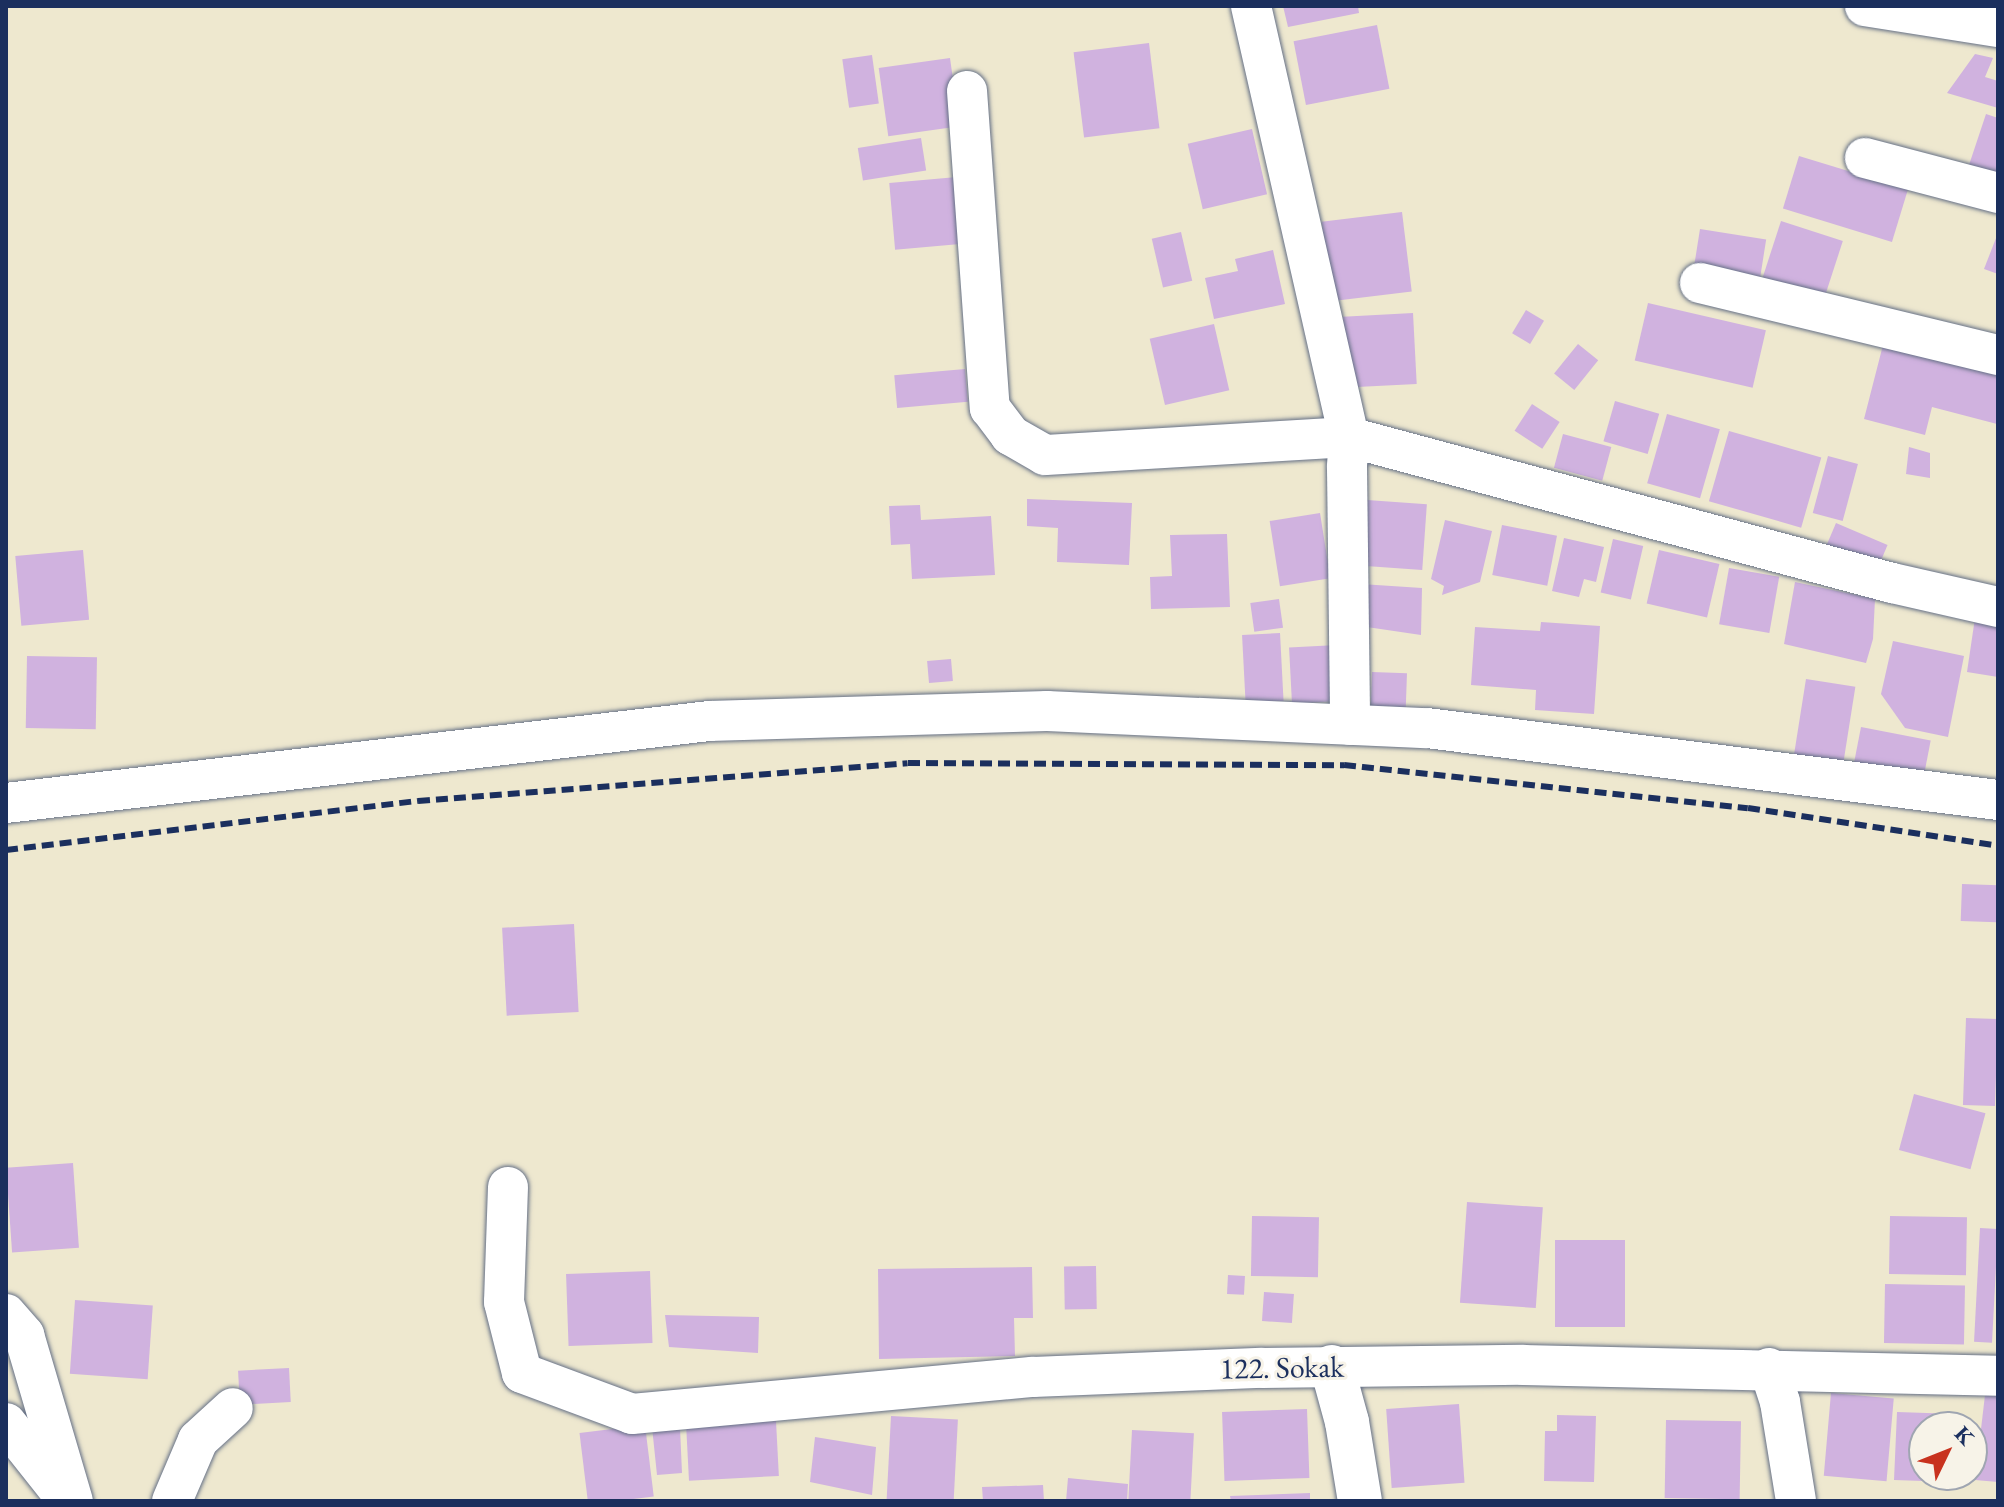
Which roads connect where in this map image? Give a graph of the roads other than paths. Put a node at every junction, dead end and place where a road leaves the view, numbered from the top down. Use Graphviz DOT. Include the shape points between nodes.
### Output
graph roads {
  1 [pos="1251,6"];
  2 [pos="1865,6"];
  3 [pos="1998,27"];
  4 [pos="967,91"];
  5 [pos="1865,158"];
  6 [pos="1998,193"];
  7 [pos="1700,283"];
  8 [pos="1998,355"];
  9 [pos="1349,437"];
  10 [pos="1998,607"];
  11 [pos="1350,725"];
  12 [pos="1998,800"];
  13 [pos="6,803"];
  14 [pos="508,1187"];
  15 [pos="6,1314"];
  16 [pos="1332,1367"];
  17 [pos="1769,1368"];
  18 [pos="1998,1376"];
  19 [pos="233,1408"];
  20 [pos="6,1423"];
  21 [pos="71,1501"];
  22 [pos="172,1501"];
  23 [pos="1360,1501"];
  24 [pos="1796,1501"];
  1 -- 9 [label="street"];
  2 -- 3 [label="street"];
  4 -- 9 [label="street" via="990,408 1010,435 1045,455"];
  5 -- 6 [label="street"];
  7 -- 8 [label="street"];
  9 -- 10 [label="street"];
  9 -- 11 [label="street"];
  11 -- 12 [label="street" via="1427,728"];
  11 -- 13 [label="street" via="1047,711 709,721"];
  14 -- 16 [label="street, 122. Sokak" via="504,1302 522,1373 632,1414 1033,1377"];
  15 -- 21 [label="street" via="24,1335"];
  16 -- 17 [label="street, 122. Sokak"];
  16 -- 23 [label="street"];
  17 -- 18 [label="street, 122. Sokak"];
  17 -- 24 [label="street" via="1780,1402"];
  19 -- 22 [label="street" via="198,1440"];
  20 -- 21 [label="street"];
}
